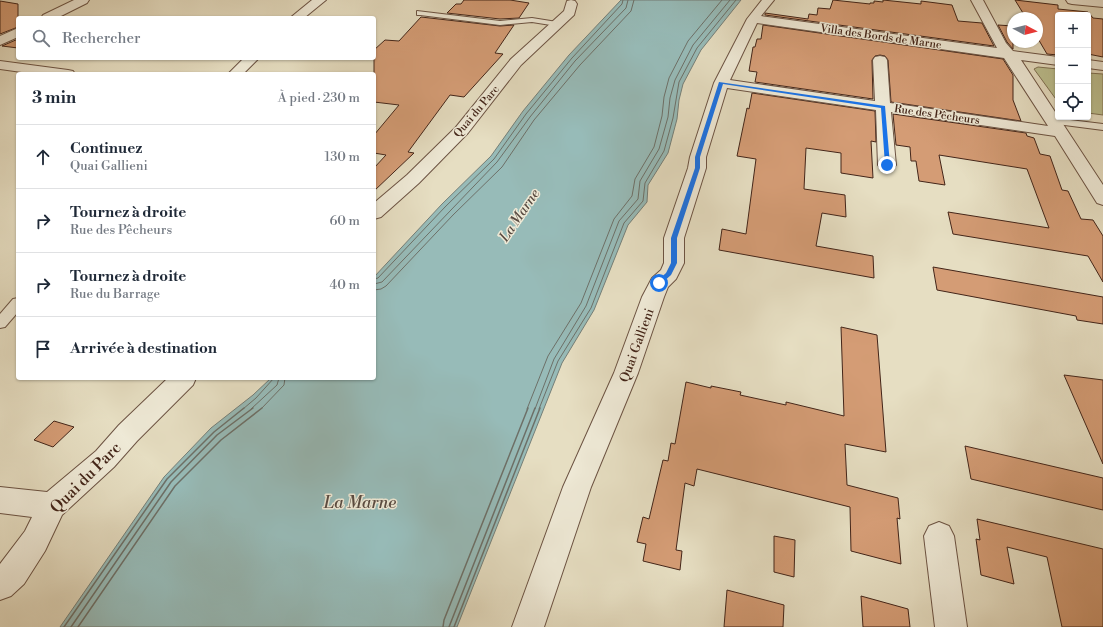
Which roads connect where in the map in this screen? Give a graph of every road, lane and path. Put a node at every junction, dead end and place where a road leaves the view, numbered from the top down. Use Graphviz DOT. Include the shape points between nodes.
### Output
graph roads {
  1 [pos="84,0"];
  2 [pos="320,0"];
  3 [pos="768,0"];
  4 [pos="974,0"];
  5 [pos="1072,0"];
  6 [pos="571,1"];
  7 [pos="1103,3"];
  8 [pos="420,13"];
  9 [pos="51,16"];
  10 [pos="299,16"];
  11 [pos="753,19"];
  12 [pos="557,24"];
  13 [pos="16,33"];
  14 [pos="0,41"];
  15 [pos="1009,54"];
  16 [pos="250,60"];
  17 [pos="880,60"];
  18 [pos="1055,61"];
  19 [pos="1091,64"];
  20 [pos="0,65"];
  21 [pos="1103,66"];
  22 [pos="53,72"];
  23 [pos="237,72"];
  24 [pos="721,83"];
  25 [pos="883,107"];
  26 [pos="1056,126"];
  27 [pos="1103,126"];
  28 [pos="887,165"];
  29 [pos="1103,199"];
  30 [pos="376,211"];
  31 [pos="16,305"];
  32 [pos="0,322"];
  33 [pos="182,380"];
  34 [pos="0,500"];
  35 [pos="52,506"];
  36 [pos="939,536"];
  37 [pos="0,585"];
  38 [pos="528,627"];
  39 [pos="951,627"];
  1 -- 9 [label="street"];
  2 -- 10 [label="street"];
  3 -- 11 [label="street, Quai Gallieni"];
  4 -- 15 [label="street" via="1000,44"];
  5 -- 7 [label="street"];
  6 -- 12 [label="street, Quai du Parc" via="570,12"];
  8 -- 12 [label="lane" via="500,22 532,20"];
  11 -- 15 [label="street, Villa des Bords de Marne"];
  11 -- 24 [label="street, Quai Gallieni"];
  12 -- 30 [label="street, Quai du Parc" via="516,62 462,130"];
  13 -- 14 [label="street"];
  15 -- 18 [label="street, Villa des Bords de Marne"];
  15 -- 26 [label="street"];
  16 -- 23 [label="street"];
  17 -- 25 [label="street"];
  19 -- 21 [label="street"];
  20 -- 22 [label="street"];
  24 -- 25 [label="street, Rue des Pêcheurs"];
  24 -- 38 [label="street, Quai Gallieni" via="674,238 674,263 669,274 659,283 626,373 576,487"];
  25 -- 26 [label="street, Rue des Pêcheurs"];
  25 -- 28 [label="street"];
  26 -- 27 [label="lane"];
  26 -- 29 [label="street"];
  31 -- 32 [label="lane"];
  33 -- 35 [label="street, Quai du Parc" via="105,459"];
  34 -- 35 [label="street"];
  35 -- 37 [label="street, Quai du Parc" via="35,541 13,573"];
  36 -- 39 [label="street"];
}
